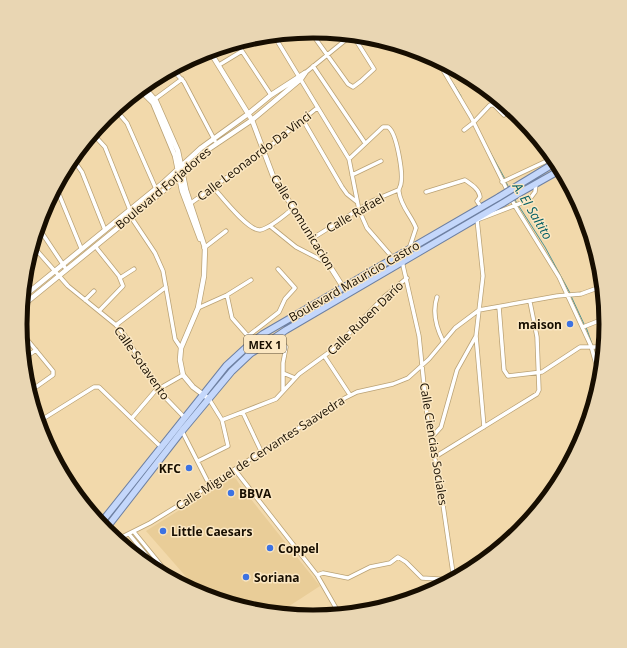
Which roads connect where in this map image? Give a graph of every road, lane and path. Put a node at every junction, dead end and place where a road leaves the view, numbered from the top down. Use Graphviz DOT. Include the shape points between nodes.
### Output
graph roads {
  1 [pos="315,38"];
  2 [pos="346,39"];
  3 [pos="277,40"];
  4 [pos="356,41"];
  5 [pos="239,47"];
  6 [pos="242,51"];
  7 [pos="326,54"];
  8 [pos="213,56"];
  9 [pos="219,65"];
  10 [pos="313,66"];
  11 [pos="442,68"];
  12 [pos="177,73"];
  13 [pos="305,73"];
  14 [pos="182,78"];
  15 [pos="300,78"];
  16 [pos="147,91"];
  17 [pos="144,94"];
  18 [pos="271,95"];
  19 [pos="155,99"];
  20 [pos="317,108"];
  21 [pos="119,114"];
  22 [pos="248,114"];
  23 [pos="504,115"];
  24 [pos="252,120"];
  25 [pos="303,120"];
  26 [pos="473,123"];
  27 [pos="464,130"];
  28 [pos="96,137"];
  29 [pos="214,138"];
  30 [pos="365,143"];
  31 [pos="216,144"];
  32 [pos="264,152"];
  33 [pos="348,159"];
  34 [pos="382,161"];
  35 [pos="550,163"];
  36 [pos="76,164"];
  37 [pos="551,164"];
  38 [pos="180,167"];
  39 [pos="556,172"];
  40 [pos="183,173"];
  41 [pos="352,175"];
  42 [pos="179,178"];
  43 [pos="502,182"];
  44 [pos="536,184"];
  45 [pos="213,187"];
  46 [pos="156,189"];
  47 [pos="398,190"];
  48 [pos="426,192"];
  49 [pos="59,194"];
  50 [pos="357,202"];
  51 [pos="191,203"];
  52 [pos="515,206"];
  53 [pos="481,207"];
  54 [pos="294,208"];
  55 [pos="130,210"];
  56 [pos="359,210"];
  57 [pos="131,217"];
  58 [pos="477,220"];
  59 [pos="270,226"];
  60 [pos="105,230"];
  61 [pos="226,231"];
  62 [pos="42,233"];
  63 [pos="313,238"];
  64 [pos="95,246"];
  65 [pos="81,248"];
  66 [pos="204,248"];
  67 [pos="409,249"];
  68 [pos="37,251"];
  69 [pos="393,258"];
  70 [pos="402,262"];
  71 [pos="62,264"];
  72 [pos="330,265"];
  73 [pos="66,269"];
  74 [pos="134,269"];
  75 [pos="278,269"];
  76 [pos="54,271"];
  77 [pos="58,276"];
  78 [pos="120,278"];
  79 [pos="407,278"];
  80 [pos="252,280"];
  81 [pos="166,287"];
  82 [pos="343,287"];
  83 [pos="598,288"];
  84 [pos="94,291"];
  85 [pos="30,292"];
  86 [pos="227,295"];
  87 [pos="567,295"];
  88 [pos="437,297"];
  89 [pos="85,300"];
  90 [pos="28,301"];
  91 [pos="530,302"];
  92 [pos="499,307"];
  93 [pos="198,308"];
  94 [pos="479,310"];
  95 [pos="99,311"];
  96 [pos="600,320"];
  97 [pos="116,325"];
  98 [pos="583,327"];
  99 [pos="248,336"];
  100 [pos="476,336"];
  101 [pos="273,338"];
  102 [pos="28,340"];
  103 [pos="443,341"];
  104 [pos="251,343"];
  105 [pos="591,346"];
  106 [pos="599,347"];
  107 [pos="181,348"];
  108 [pos="36,350"];
  109 [pos="29,355"];
  110 [pos="325,357"];
  111 [pos="597,363"];
  112 [pos="423,365"];
  113 [pos="283,373"];
  114 [pos="537,373"];
  115 [pos="183,375"];
  116 [pos="295,378"];
  117 [pos="35,388"];
  118 [pos="158,390"];
  119 [pos="283,390"];
  120 [pos="203,394"];
  121 [pos="350,395"];
  122 [pos="209,399"];
  123 [pos="243,413"];
  124 [pos="184,417"];
  125 [pos="132,418"];
  126 [pos="43,419"];
  127 [pos="222,420"];
  128 [pos="484,427"];
  129 [pos="182,431"];
  130 [pos="431,438"];
  131 [pos="161,447"];
  132 [pos="261,451"];
  133 [pos="435,457"];
  134 [pos="198,462"];
  135 [pos="235,470"];
  136 [pos="210,486"];
  137 [pos="104,519"];
  138 [pos="109,525"];
  139 [pos="134,532"];
  140 [pos="129,534"];
  141 [pos="123,537"];
  142 [pos="149,558"];
  143 [pos="163,568"];
  144 [pos="453,574"];
  145 [pos="317,575"];
  146 [pos="443,579"];
  147 [pos="337,609"];
  1 -- 7 [label="street"];
  2 -- 7 [label="street, Boulevard Forjadores"];
  3 -- 15 [label="street"];
  4 -- 7 [label="street" via="374,69 351,86"];
  5 -- 6 [label="street"];
  6 -- 9 [label="street"];
  6 -- 18 [label="street"];
  7 -- 10 [label="street, Boulevard Forjadores"];
  8 -- 9 [label="street, Calle Comunicacion"];
  9 -- 22 [label="street, Calle Comunicacion"];
  10 -- 13 [label="street, Boulevard Forjadores"];
  10 -- 30 [label="street"];
  11 -- 26 [label="street"];
  12 -- 14 [label="street"];
  13 -- 15 [label="street, Boulevard Forjadores"];
  14 -- 19 [label="street"];
  14 -- 29 [label="street"];
  15 -- 18 [label="street, Boulevard Forjadores"];
  15 -- 20 [label="street"];
  15 -- 24 [label="street, Boulevard Forjadores"];
  16 -- 19 [label="street"];
  17 -- 38 [label="street" via="153,105"];
  18 -- 22 [label="street, Boulevard Forjadores"];
  19 -- 38 [label="street" via="178,151"];
  20 -- 25 [label="street, Calle Leonaordo Da Vinci"];
  20 -- 33 [label="street"];
  21 -- 46 [label="street" via="127,123"];
  22 -- 24 [label="street, Calle Comunicacion"];
  22 -- 29 [label="street, Boulevard Forjadores"];
  23 -- 26 [label="street" via="492,104"];
  24 -- 31 [label="street, Boulevard Forjadores"];
  24 -- 32 [label="street, Calle Comunicacion"];
  25 -- 32 [label="street, Calle Leonaordo Da Vinci"];
  25 -- 50 [label="street" via="339,184"];
  26 -- 27 [label="street"];
  26 -- 43 [label="street"];
  28 -- 55 [label="street" via="105,147"];
  29 -- 31 [label="street"];
  29 -- 38 [label="street, Boulevard Forjadores"];
  30 -- 33 [label="street"];
  30 -- 47 [label="street" via="383,127 388,127 392,131 399,158 401,183"];
  31 -- 40 [label="street, Boulevard Forjadores"];
  32 -- 45 [label="street, Calle Leonaordo Da Vinci"];
  32 -- 54 [label="street, Calle Comunicacion" via="273,176"];
  33 -- 41 [label="street"];
  34 -- 41 [label="street"];
  35 -- 43 [label="street"];
  36 -- 60 [label="street" via="82,172"];
  37 -- 53 [label="main road, Boulevard Mauricio Castro / MEX 1, bridge"];
  38 -- 40 [label="street"];
  38 -- 42 [label="street"];
  38 -- 46 [label="street, Boulevard Forjadores"];
  39 -- 44 [label="main road, Boulevard Mauricio Castro / MEX 1"];
  40 -- 42 [label="street, Boulevard Forjadores"];
  40 -- 51 [label="street"];
  41 -- 50 [label="street"];
  42 -- 57 [label="street, Boulevard Forjadores"];
  42 -- 66 [label="street" via="188,210"];
  43 -- 52 [label="street"];
  44 -- 52 [label="street" via="529,200"];
  44 -- 58 [label="main road, Boulevard Mauricio Castro / MEX 1, bridge"];
  45 -- 51 [label="street, Calle Leonaordo Da Vinci"];
  45 -- 59 [label="street" via="252,228 259,230"];
  46 -- 55 [label="street, Boulevard Forjadores"];
  47 -- 56 [label="street, Calle Rafael"];
  47 -- 67 [label="street" via="405,210 416,228"];
  48 -- 53 [label="street" via="465,180 480,193 477,200"];
  49 -- 65 [label="street"];
  50 -- 56 [label="street"];
  51 -- 66 [label="street"];
  52 -- 58 [label="street"];
  52 -- 87 [label="street" via="559,277"];
  53 -- 67 [label="main road, Boulevard Mauricio Castro / MEX 1"];
  54 -- 59 [label="street"];
  54 -- 63 [label="street, Calle Comunicacion"];
  55 -- 60 [label="street, Boulevard Forjadores"];
  56 -- 63 [label="street, Calle Rafael"];
  56 -- 69 [label="street" via="372,237"];
  57 -- 64 [label="street, Boulevard Forjadores"];
  57 -- 81 [label="street" via="160,262"];
  58 -- 70 [label="main road, Boulevard Mauricio Castro / MEX 1"];
  58 -- 94 [label="street" via="483,276"];
  59 -- 72 [label="street" via="288,242"];
  60 -- 65 [label="street, Boulevard Forjadores"];
  61 -- 66 [label="street"];
  62 -- 71 [label="street"];
  63 -- 72 [label="street, Calle Comunicacion"];
  64 -- 73 [label="street, Boulevard Forjadores"];
  64 -- 78 [label="street"];
  65 -- 71 [label="street, Boulevard Forjadores"];
  66 -- 93 [label="street" via="204,276"];
  67 -- 69 [label="main road, Boulevard Mauricio Castro / MEX 1"];
  68 -- 76 [label="street, Calle Sotavento"];
  69 -- 82 [label="main road, Boulevard Mauricio Castro / MEX 1"];
  70 -- 79 [label="street, Calle Ciencias Sociales"];
  70 -- 101 [label="main road, Boulevard Mauricio Castro / MEX 1"];
  71 -- 73 [label="street"];
  71 -- 76 [label="street, Boulevard Forjadores"];
  72 -- 82 [label="street, Calle Comunicacion"];
  73 -- 77 [label="street, Boulevard Forjadores"];
  74 -- 78 [label="street"];
  75 -- 99 [label="street" via="296,288 285,299 280,312"];
  76 -- 77 [label="street, Calle Sotavento"];
  76 -- 85 [label="street, Boulevard Forjadores"];
  77 -- 89 [label="street, Calle Sotavento"];
  77 -- 90 [label="street, Boulevard Forjadores"];
  78 -- 95 [label="street" via="123,282 122,288"];
  79 -- 110 [label="street, Calle Ruben Darío"];
  79 -- 112 [label="street, Calle Ciencias Sociales"];
  80 -- 86 [label="street"];
  81 -- 97 [label="street"];
  81 -- 107 [label="street" via="174,339"];
  82 -- 104 [label="main road, Boulevard Mauricio Castro / MEX 1"];
  83 -- 87 [label="street" via="581,294"];
  84 -- 89 [label="street"];
  86 -- 93 [label="street"];
  86 -- 99 [label="street" via="232,318"];
  87 -- 91 [label="street"];
  87 -- 98 [label="street"];
  88 -- 103 [label="street" via="435,316"];
  89 -- 95 [label="street, Calle Sotavento"];
  91 -- 92 [label="street"];
  91 -- 114 [label="street" via="536,337"];
  92 -- 94 [label="street"];
  92 -- 114 [label="street" via="505,373 508,376"];
  93 -- 107 [label="street"];
  94 -- 100 [label="street"];
  94 -- 103 [label="street, Calle Miguel de Cervantes Saavedra" via="455,328"];
  95 -- 97 [label="street, Calle Sotavento"];
  96 -- 98 [label="street"];
  97 -- 118 [label="street, Calle Sotavento"];
  98 -- 105 [label="street"];
  99 -- 104 [label="street"];
  100 -- 128 [label="street"];
  100 -- 130 [label="street" via="457,370 440,427"];
  101 -- 113 [label="street" via="280,340 286,347"];
  101 -- 122 [label="main road, Boulevard Mauricio Castro / MEX 1" via="243,360"];
  102 -- 108 [label="street"];
  103 -- 112 [label="street, Calle Miguel de Cervantes Saavedra"];
  104 -- 120 [label="main road, Boulevard Mauricio Castro / MEX 1" via="226,366"];
  105 -- 106 [label="street"];
  105 -- 111 [label="street"];
  105 -- 114 [label="street" via="575,349 555,364"];
  107 -- 115 [label="street"];
  108 -- 109 [label="street"];
  108 -- 117 [label="street" via="53,374"];
  110 -- 116 [label="street, Calle Ruben Darío"];
  110 -- 121 [label="street"];
  112 -- 121 [label="street, Calle Miguel de Cervantes Saavedra" via="413,375 400,382"];
  112 -- 130 [label="street, Calle Ciencias Sociales"];
  113 -- 116 [label="street"];
  113 -- 119 [label="street"];
  114 -- 128 [label="street" via="537,394"];
  115 -- 118 [label="street"];
  115 -- 120 [label="street"];
  116 -- 119 [label="street, Calle Ruben Darío"];
  118 -- 124 [label="street, Calle Sotavento"];
  118 -- 125 [label="street"];
  119 -- 123 [label="street, Calle Ruben Darío" via="272,401"];
  120 -- 122 [label="street"];
  120 -- 124 [label="main road, Boulevard Mauricio Castro / MEX 1"];
  121 -- 132 [label="street, Calle Miguel de Cervantes Saavedra"];
  122 -- 127 [label="street"];
  122 -- 129 [label="main road, Boulevard Mauricio Castro / MEX 1"];
  123 -- 127 [label="street, Calle Ruben Darío"];
  123 -- 132 [label="street"];
  124 -- 131 [label="main road, Boulevard Mauricio Castro / MEX 1"];
  125 -- 126 [label="street" via="97,386"];
  125 -- 131 [label="street"];
  127 -- 134 [label="street" via="228,446"];
  128 -- 133 [label="street"];
  129 -- 134 [label="street"];
  129 -- 138 [label="main road, Boulevard Mauricio Castro / MEX 1"];
  130 -- 133 [label="street, Calle Ciencias Sociales"];
  131 -- 137 [label="main road, Boulevard Mauricio Castro / MEX 1"];
  132 -- 135 [label="street, Calle Miguel de Cervantes Saavedra"];
  133 -- 144 [label="street, Calle Ciencias Sociales"];
  134 -- 136 [label="street"];
  135 -- 136 [label="street, Calle Miguel de Cervantes Saavedra"];
  135 -- 145 [label="street"];
  136 -- 139 [label="street, Calle Miguel de Cervantes Saavedra"];
  139 -- 140 [label="street, Calle Miguel de Cervantes Saavedra"];
  139 -- 143 [label="street"];
  140 -- 141 [label="street, Calle Miguel de Cervantes Saavedra"];
  140 -- 142 [label="street"];
  145 -- 146 [label="street" via="323,573 348,578 370,567 390,563 398,557 422,578"];
  145 -- 147 [label="street"];
}
